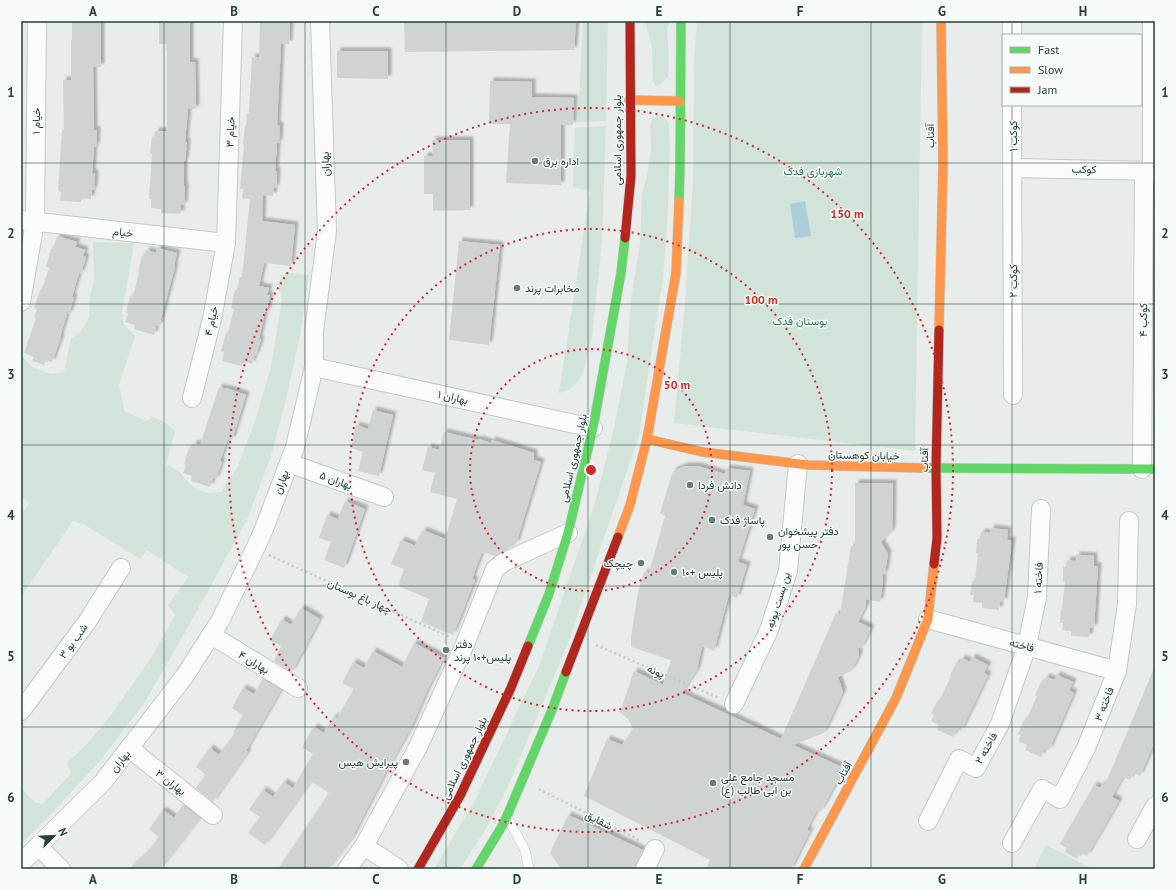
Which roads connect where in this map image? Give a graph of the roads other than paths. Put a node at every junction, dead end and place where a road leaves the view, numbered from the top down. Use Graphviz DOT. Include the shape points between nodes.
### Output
graph roads {
  1 [pos="37,21"];
  2 [pos="233,21"];
  3 [pos="320,21"];
  4 [pos="630,21"];
  5 [pos="681,21"];
  6 [pos="941,21"];
  7 [pos="1012,21"];
  8 [pos="1152,21"];
  9 [pos="1012,34"];
  10 [pos="630,100"];
  11 [pos="680,101"];
  12 [pos="1012,106"];
  13 [pos="1013,168"];
  14 [pos="1150,171"];
  15 [pos="28,221"];
  16 [pos="226,243"];
  17 [pos="21,302"];
  18 [pos="314,367"];
  19 [pos="1013,395"];
  20 [pos="192,398"];
  21 [pos="593,428"];
  22 [pos="647,439"];
  23 [pos="289,463"];
  24 [pos="798,464"];
  25 [pos="936,468"];
  26 [pos="1149,469"];
  27 [pos="384,497"];
  28 [pos="1041,508"];
  29 [pos="1129,521"];
  30 [pos="568,533"];
  31 [pos="121,568"];
  32 [pos="928,620"];
  33 [pos="211,635"];
  34 [pos="1027,646"];
  35 [pos="1117,671"];
  36 [pos="298,688"];
  37 [pos="734,704"];
  38 [pos="21,711"];
  39 [pos="129,748"];
  40 [pos="1155,806"];
  41 [pos="213,815"];
  42 [pos="507,817"];
  43 [pos="928,821"];
  44 [pos="1137,839"];
  45 [pos="1012,843"];
  46 [pos="38,846"];
  47 [pos="364,846"];
  48 [pos="656,849"];
  49 [pos="21,863"];
  50 [pos="60,869"];
  51 [pos="347,869"];
  52 [pos="399,869"];
  53 [pos="418,869"];
  54 [pos="476,869"];
  55 [pos="529,869"];
  56 [pos="645,869"];
  57 [pos="804,869"];
  1 -- 15 [label="street, خیام ۱"];
  2 -- 16 [label="street, خیام ۳"];
  3 -- 18 [label="street, بهاران" via="327,231 314,331"];
  4 -- 10 [label="main road, بلوار جمهوری اسلامی"];
  5 -- 11 [label="main road"];
  6 -- 25 [label="main road, آفتاب" via="943,164"];
  7 -- 9 [label="street"];
  8 -- 14 [label="street, کوکب ۴"];
  10 -- 11 [label="main road"];
  10 -- 21 [label="main road, بلوار جمهوری اسلامی" via="631,176 621,273"];
  11 -- 22 [label="main road" via="676,273"];
  12 -- 13 [label="street, کوکب ۱"];
  13 -- 14 [label="street, کوکب"];
  13 -- 19 [label="street, کوکب ۲"];
  14 -- 26 [label="street, کوکب ۴"];
  15 -- 16 [label="street, خیام"];
  15 -- 17 [label="street, خیام ۱"];
  16 -- 20 [label="street, خیام ۴" via="212,319"];
  18 -- 21 [label="street, بهاران ۱"];
  18 -- 23 [label="street, بهاران"];
  21 -- 30 [label="main road, بلوار جمهوری اسلامی"];
  22 -- 24 [label="main road, خیابان کوهستان" via="703,452"];
  22 -- 42 [label="main road" via="630,505 552,710"];
  23 -- 27 [label="street, بهاران ۵"];
  23 -- 33 [label="street, بهاران" via="264,530"];
  24 -- 25 [label="main road, خیابان کوهستان"];
  24 -- 37 [label="street, بن بست پونه" via="788,571 769,630"];
  25 -- 26 [label="main road, خیابان کوهستان"];
  25 -- 32 [label="main road, آفتاب" via="938,538"];
  28 -- 34 [label="street, فاخته ۱" via="1037,597"];
  29 -- 35 [label="street, فاخته ۳" via="1127,604"];
  30 -- 47 [label="street" via="504,562 495,569 465,644 418,747"];
  30 -- 53 [label="main road, بلوار جمهوری اسلامی" via="549,594 510,690 460,796"];
  31 -- 38 [label="street, شب بو ۳" via="87,622"];
  32 -- 34 [label="street, فاخته"];
  32 -- 57 [label="main road, آفتاب" via="896,698"];
  33 -- 36 [label="street, بهاران ۴"];
  33 -- 39 [label="street, بهاران" via="184,677"];
  34 -- 35 [label="street, فاخته"];
  34 -- 43 [label="street, فاخته ۲" via="1000,724 976,768 959,759"];
  35 -- 45 [label="street, فاخته ۳" via="1086,748 1060,799 1042,789"];
  39 -- 41 [label="street, بهاران ۳"];
  39 -- 46 [label="street, بهاران" via="103,782"];
  40 -- 44 [label="street"];
  42 -- 54 [label="main road"];
  42 -- 55 [label="lane" via="525,850"];
  46 -- 49 [label="street, بهاران"];
  46 -- 50 [label="street"];
  47 -- 51 [label="street"];
  47 -- 52 [label="street"];
  48 -- 56 [label="street"];
}
